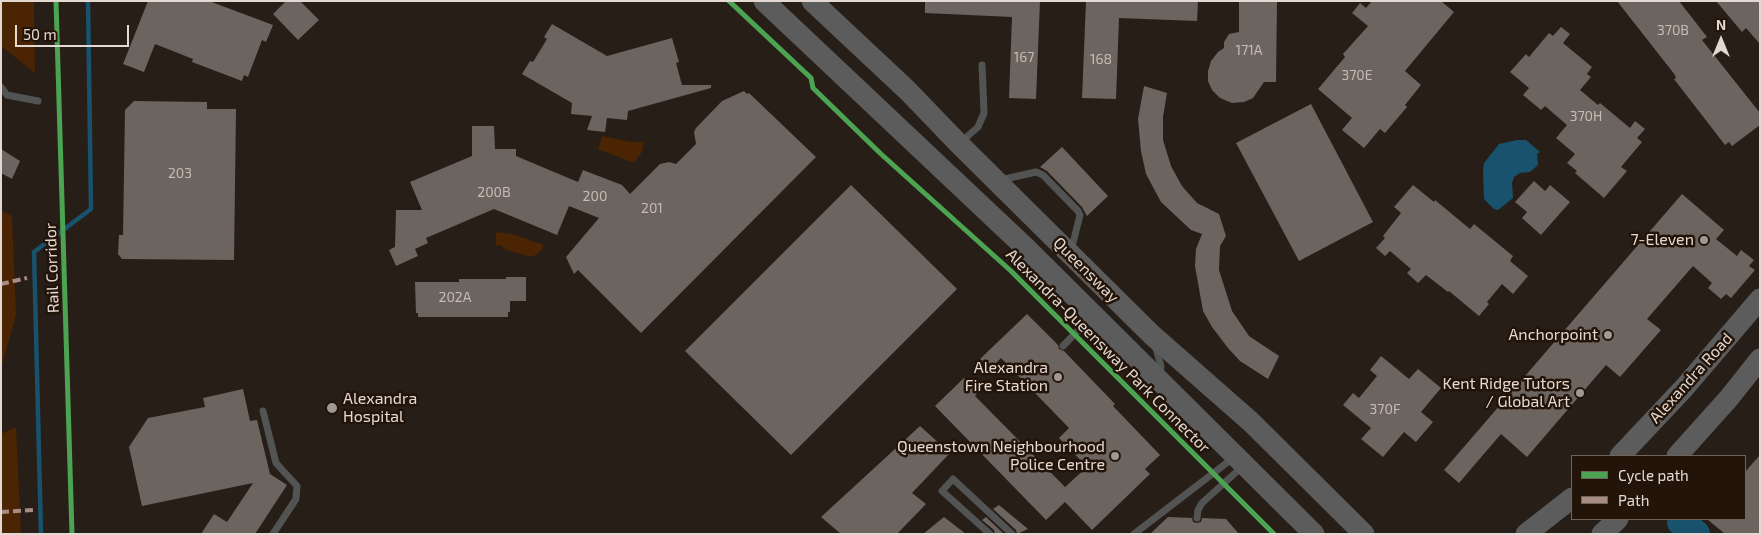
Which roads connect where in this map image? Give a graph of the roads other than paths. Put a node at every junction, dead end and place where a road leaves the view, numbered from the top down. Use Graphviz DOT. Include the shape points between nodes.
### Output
graph roads {
  1 [pos="764,1"];
  2 [pos="812,1"];
  3 [pos="982,64"];
  4 [pos="1,88"];
  5 [pos="38,101"];
  6 [pos="959,144"];
  7 [pos="996,181"];
  8 [pos="1070,254"];
  9 [pos="1760,299"];
  10 [pos="1094,315"];
  11 [pos="1152,335"];
  12 [pos="1062,346"];
  13 [pos="1760,359"];
  14 [pos="1160,380"];
  15 [pos="263,411"];
  16 [pos="1621,455"];
  17 [pos="1678,455"];
  18 [pos="1241,460"];
  19 [pos="1571,499"];
  20 [pos="1197,518"];
  21 [pos="1617,520"];
  22 [pos="1360,530"];
  23 [pos="273,534"];
  24 [pos="990,534"];
  25 [pos="1012,534"];
  26 [pos="1134,534"];
  27 [pos="1314,534"];
  28 [pos="1375,534"];
  29 [pos="1526,534"];
  30 [pos="1602,534"];
  1 -- 10 [label="main road, Queensway"];
  2 -- 6 [label="main road, Queensway"];
  3 -- 6 [label="lane" via="984,113 978,127"];
  4 -- 5 [label="lane" via="8,95"];
  6 -- 7 [label="main road, Queensway"];
  7 -- 8 [label="main road, Queensway"];
  7 -- 8 [label="lane" via="1036,172 1043,175 1080,215"];
  8 -- 11 [label="main road, Queensway"];
  9 -- 16 [label="main road, Alexandra Road"];
  10 -- 12 [label="lane"];
  10 -- 14 [label="main road, Queensway"];
  11 -- 14 [label="lane" via="1161,366"];
  11 -- 22 [label="main road, Queensway" via="1251,422"];
  13 -- 17 [label="main road"];
  14 -- 18 [label="main road, Queensway"];
  15 -- 23 [label="lane" via="276,463 297,486 296,499"];
  18 -- 20 [label="lane" via="1202,503"];
  18 -- 26 [label="lane"];
  18 -- 27 [label="main road, Queensway"];
  19 -- 29 [label="main road"];
  21 -- 30 [label="main road"];
  22 -- 28 [label="main road, Queensway"];
  24 -- 25 [label="lane" via="942,491 953,479"];
}
